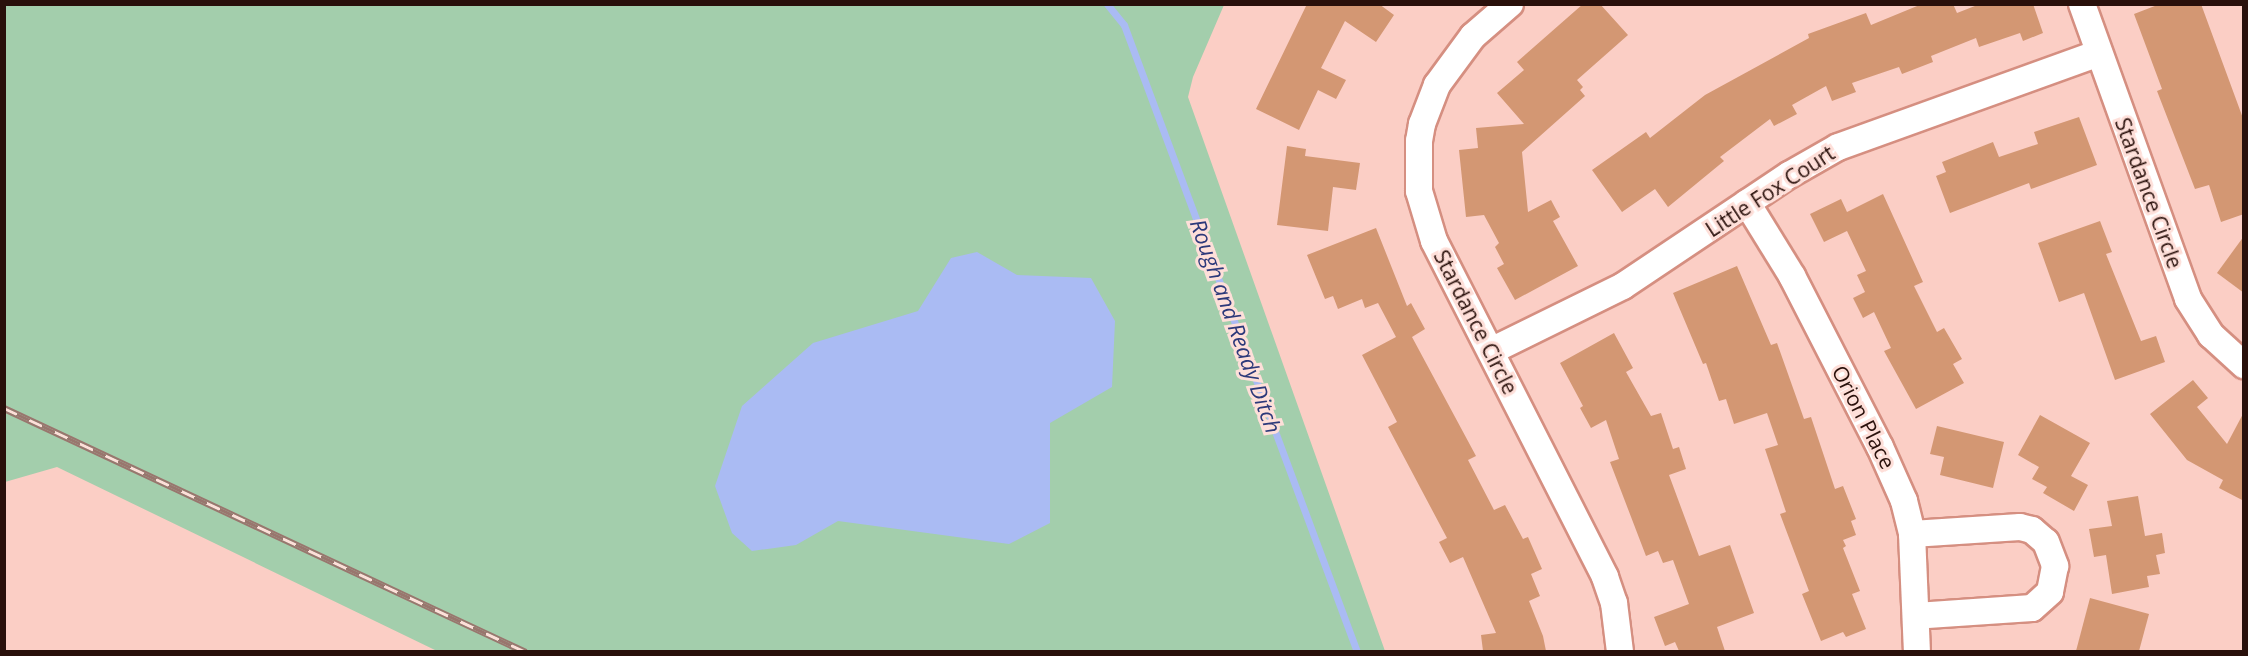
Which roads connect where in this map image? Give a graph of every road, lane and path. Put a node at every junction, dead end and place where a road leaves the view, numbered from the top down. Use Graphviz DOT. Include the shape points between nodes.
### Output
graph roads {
  1 [pos="1510,4"];
  2 [pos="2082,4"];
  3 [pos="2099,53"];
  4 [pos="1747,203"];
  5 [pos="1491,351"];
  6 [pos="2244,365"];
  7 [pos="1912,534"];
  8 [pos="1916,616"];
  9 [pos="1620,651"];
  10 [pos="1917,651"];
  1 -- 5 [label="street, Stardance Circle" via="1473,36 1442,76 1422,124 1417,158 1421,200 1434,241"];
  2 -- 3 [label="street, Stardance Circle"];
  3 -- 4 [label="street, Little Fox Court" via="1838,147"];
  3 -- 6 [label="street, Stardance Circle" via="2188,299 2211,335"];
  4 -- 5 [label="street, Little Fox Court" via="1623,286"];
  4 -- 7 [label="street, Orion Place" via="1792,276 1880,447 1904,501"];
  5 -- 9 [label="street, Stardance Circle" via="1605,578 1614,603"];
  7 -- 8 [label="street, Orion Place"];
  7 -- 8 [label="street" via="2020,526 2046,542 2055,566 2050,592 2032,608"];
  8 -- 10 [label="street, Orion Place"];
}
